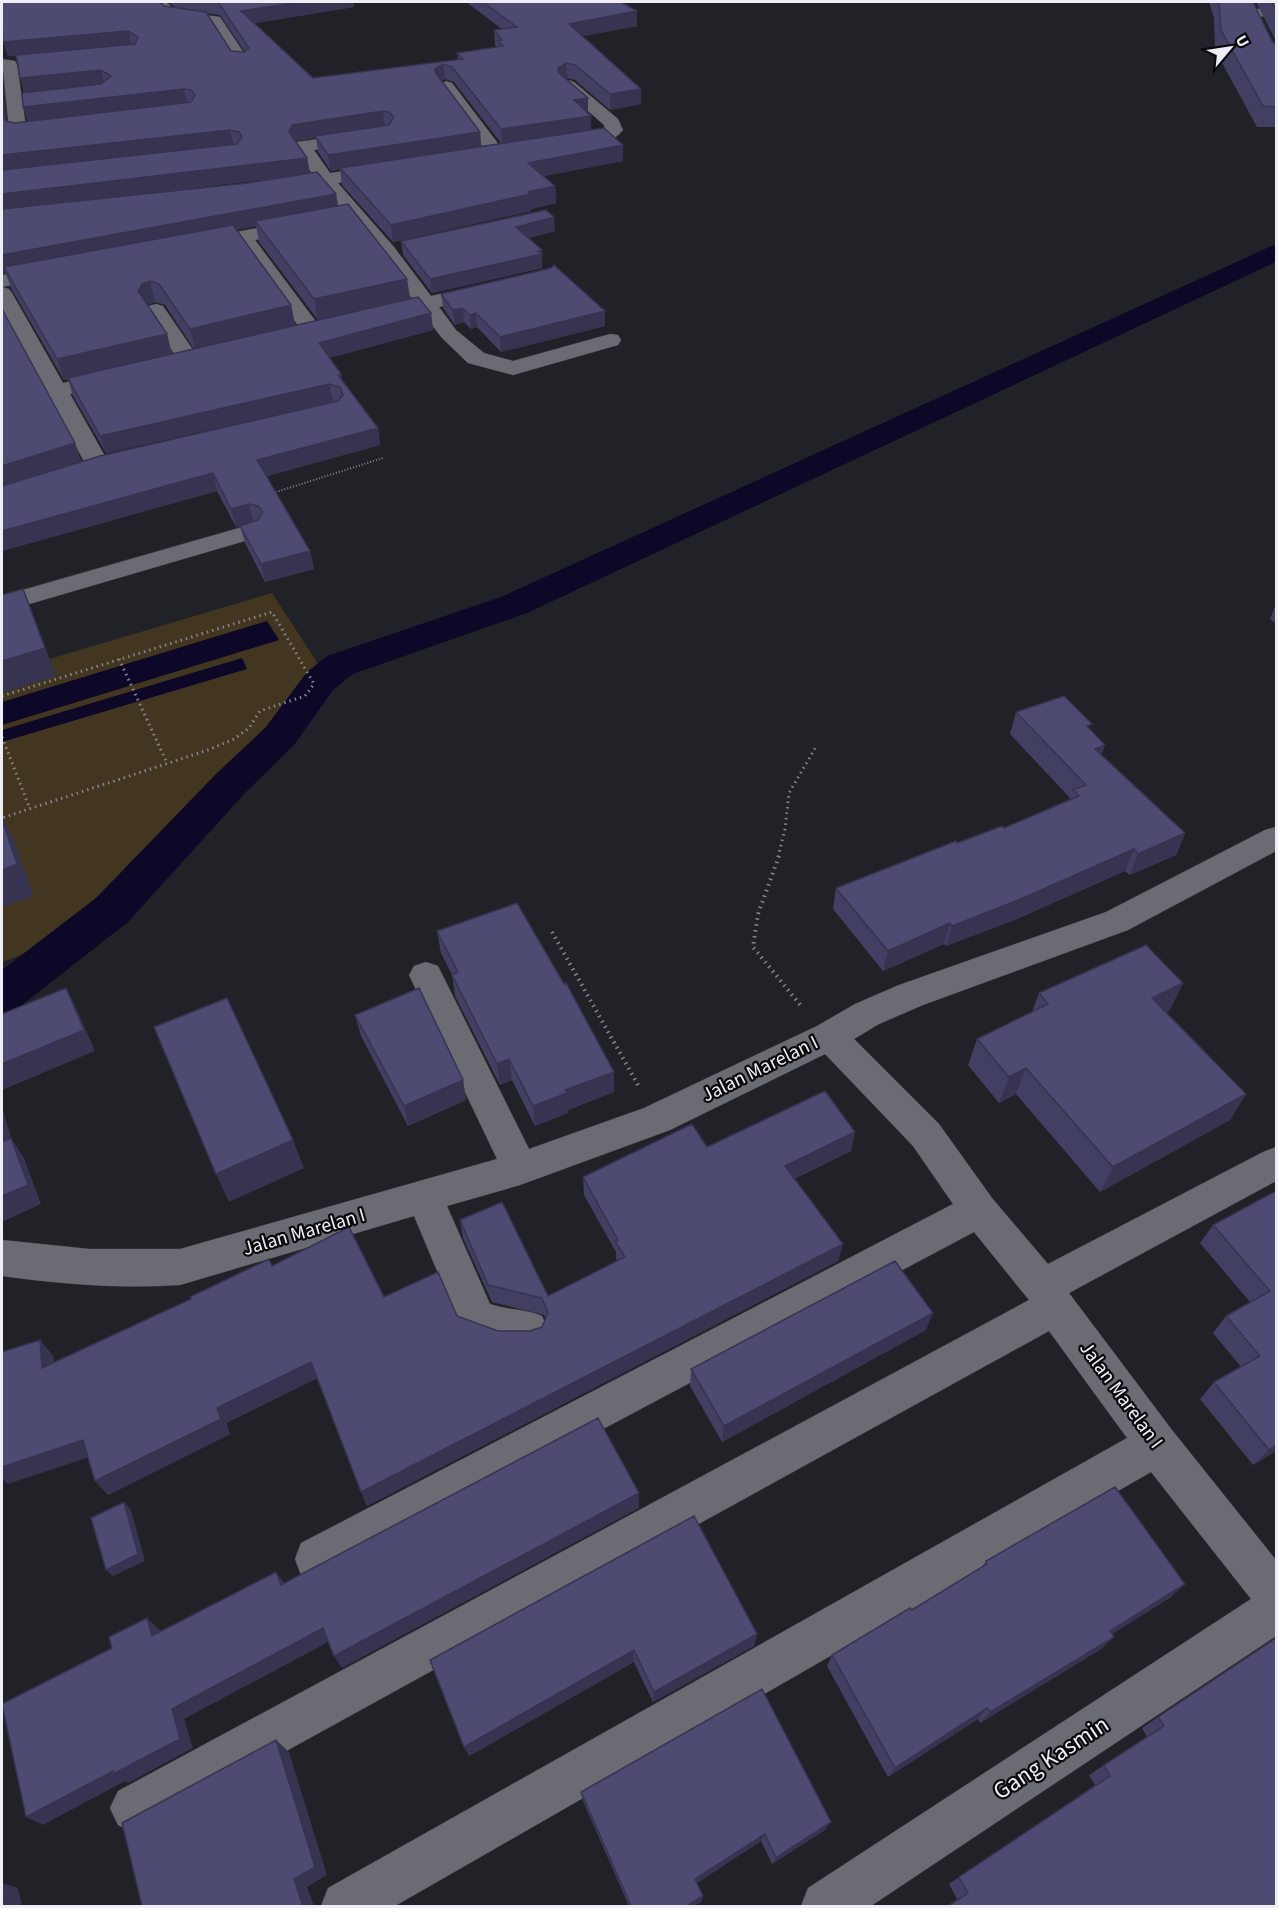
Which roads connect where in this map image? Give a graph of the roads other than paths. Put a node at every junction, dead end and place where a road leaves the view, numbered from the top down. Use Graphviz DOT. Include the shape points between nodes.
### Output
graph roads {
  1 [pos="158,2"];
  2 [pos="1250,8"];
  3 [pos="1276,13"];
  4 [pos="1262,32"];
  5 [pos="242,62"];
  6 [pos="10,64"];
  7 [pos="568,85"];
  8 [pos="446,86"];
  9 [pos="15,100"];
  10 [pos="71,126"];
  11 [pos="374,136"];
  12 [pos="554,144"];
  13 [pos="520,150"];
  14 [pos="497,154"];
  15 [pos="474,157"];
  16 [pos="405,167"];
  17 [pos="325,178"];
  18 [pos="261,189"];
  19 [pos="357,215"];
  20 [pos="243,237"];
  21 [pos="411,246"];
  22 [pos="174,249"];
  23 [pos="387,251"];
  24 [pos="70,268"];
  25 [pos="2,281"];
  26 [pos="509,285"];
  27 [pos="2,293"];
  28 [pos="427,304"];
  29 [pos="156,310"];
  30 [pos="358,320"];
  31 [pos="335,326"];
  32 [pos="312,331"];
  33 [pos="289,336"];
  34 [pos="610,340"];
  35 [pos="211,355"];
  36 [pos="189,360"];
  37 [pos="167,365"];
  38 [pos="134,373"];
  39 [pos="56,391"];
  40 [pos="98,466"];
  41 [pos="253,531"];
  42 [pos="2,604"];
  43 [pos="1276,838"];
  44 [pos="426,975"];
  45 [pos="829,1036"];
  46 [pos="1276,1163"];
  47 [pos="520,1169"];
  48 [pos="424,1196"];
  49 [pos="979,1210"];
  50 [pos="2,1258"];
  51 [pos="1049,1297"];
  52 [pos="528,1329"];
  53 [pos="1157,1445"];
  54 [pos="317,1558"];
  55 [pos="1276,1595"];
  56 [pos="1276,1609"];
  57 [pos="135,1808"];
  58 [pos="346,1906"];
  59 [pos="826,1906"];
  1 -- 5 [label="street" via="173,15 215,20"];
  2 -- 3 [label="street"];
  2 -- 4 [label="street"];
  6 -- 9 [label="street"];
  7 -- 12 [label="street" via="612,123 614,130 606,136"];
  8 -- 14 [label="street"];
  9 -- 10 [label="street" via="20,131"];
  11 -- 17 [label="street" via="303,146"];
  13 -- 14 [label="street"];
  14 -- 15 [label="street"];
  16 -- 17 [label="street"];
  17 -- 18 [label="street"];
  17 -- 19 [label="street"];
  19 -- 20 [label="street"];
  19 -- 23 [label="street"];
  20 -- 22 [label="street"];
  20 -- 32 [label="street"];
  21 -- 23 [label="street"];
  23 -- 28 [label="street"];
  24 -- 25 [label="street"];
  26 -- 28 [label="street"];
  27 -- 39 [label="street"];
  28 -- 30 [label="street"];
  28 -- 34 [label="street" via="450,334 476,358 506,367"];
  29 -- 36 [label="street"];
  31 -- 32 [label="street"];
  32 -- 33 [label="street"];
  35 -- 36 [label="street"];
  36 -- 37 [label="street"];
  38 -- 39 [label="street"];
  39 -- 40 [label="street"];
  41 -- 42 [label="street"];
  43 -- 45 [label="street" via="1117,921 911,995"];
  44 -- 47 [label="street"];
  45 -- 47 [label="street, Jalan Marelan I" via="657,1119"];
  45 -- 49 [label="street, Jalan Marelan I" via="926,1135"];
  46 -- 51 [label="street"];
  47 -- 48 [label="street, Jalan Marelan I"];
  48 -- 50 [label="street, Jalan Marelan I" via="180,1267 71,1268"];
  48 -- 52 [label="street" via="476,1317 498,1326"];
  49 -- 51 [label="street, Jalan Marelan I"];
  49 -- 54 [label="street"];
  51 -- 53 [label="street, Jalan Marelan I"];
  51 -- 57 [label="street"];
  53 -- 55 [label="street, Jalan Marelan I"];
  53 -- 58 [label="street"];
  56 -- 59 [label="street, Gang Kasmin"];
}
